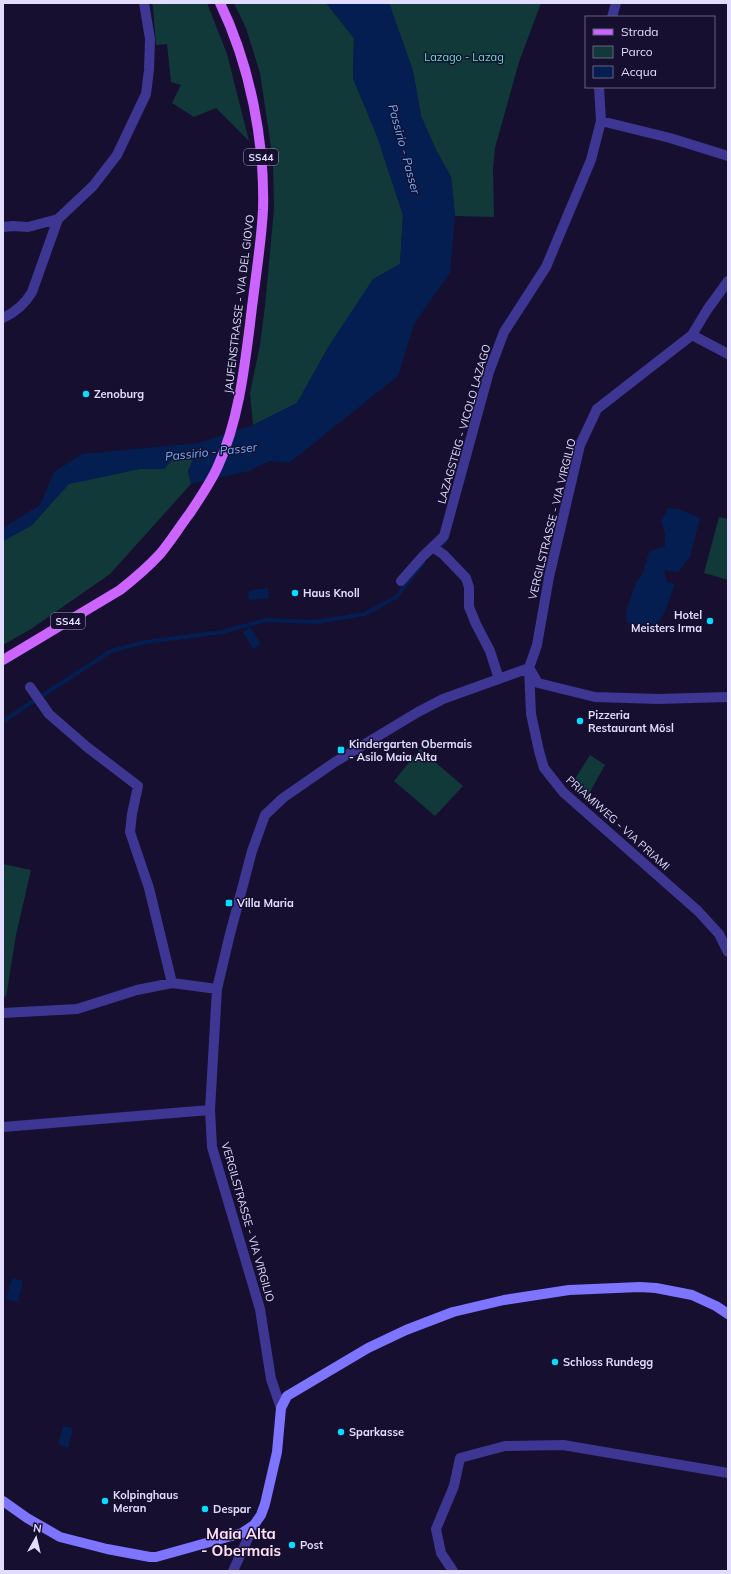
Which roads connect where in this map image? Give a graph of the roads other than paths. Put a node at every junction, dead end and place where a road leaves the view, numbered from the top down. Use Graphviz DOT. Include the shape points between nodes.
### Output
graph roads {
  1 [pos="144,3"];
  2 [pos="220,3"];
  3 [pos="616,3"];
  4 [pos="612,16"];
  5 [pos="599,88"];
  6 [pos="601,121"];
  7 [pos="728,156"];
  8 [pos="58,219"];
  9 [pos="3,227"];
  10 [pos="728,281"];
  11 [pos="3,318"];
  12 [pos="692,335"];
  13 [pos="728,354"];
  14 [pos="433,546"];
  15 [pos="401,581"];
  16 [pos="3,660"];
  17 [pos="529,668"];
  18 [pos="499,678"];
  19 [pos="30,687"];
  20 [pos="728,697"];
  21 [pos="728,952"];
  22 [pos="172,982"];
  23 [pos="217,989"];
  24 [pos="3,1013"];
  25 [pos="210,1110"];
  26 [pos="3,1127"];
  27 [pos="728,1314"];
  28 [pos="281,1408"];
  29 [pos="728,1474"];
  30 [pos="3,1501"];
  31 [pos="254,1525"];
  32 [pos="233,1571"];
  33 [pos="453,1571"];
  1 -- 8 [label="street" via="150,39 146,94 117,155 93,186"];
  2 -- 16 [label="main road, JAUFENSTRASSE - VIA DEL GIOVO / SS44" via="241,56 251,92 258,133 263,210 259,258 238,400 229,436 218,467 200,498 160,554 120,590"];
  3 -- 4 [label="street"];
  5 -- 6 [label="street, LAZAGSTEIG - VICOLO LAZAGO"];
  6 -- 7 [label="street"];
  6 -- 14 [label="street, LAZAGSTEIG - VICOLO LAZAGO" via="591,160 546,267 504,332 489,372 444,536"];
  8 -- 9 [label="street" via="28,227"];
  8 -- 11 [label="street" via="27,301"];
  10 -- 12 [label="street, VERGILSTRASSE - VIA VIRGILIO"];
  12 -- 13 [label="street"];
  12 -- 17 [label="street, VERGILSTRASSE - VIA VIRGILIO" via="597,408 580,446 549,577 537,644"];
  14 -- 15 [label="street, LAZAGSTEIG - VICOLO LAZAGO"];
  14 -- 18 [label="street" via="466,578 469,587 469,607 490,651"];
  17 -- 18 [label="street, VERGILSTRASSE - VIA VIRGILIO"];
  17 -- 20 [label="street" via="538,682 594,697"];
  17 -- 21 [label="street, PRIAMIWEG - VIA PRIAMI" via="531,714 544,768 562,792 698,911 719,934"];
  18 -- 23 [label="street, VERGILSTRASSE - VIA VIRGILIO" via="443,699 418,712 297,787 265,815 252,851"];
  19 -- 22 [label="street" via="49,714 86,747 138,786 130,832 149,888"];
  22 -- 23 [label="street"];
  22 -- 24 [label="street" via="77,1009"];
  23 -- 25 [label="street, VERGILSTRASSE - VIA VIRGILIO"];
  25 -- 26 [label="street"];
  25 -- 28 [label="street, VERGILSTRASSE - VIA VIRGILIO" via="212,1147 260,1309 271,1379"];
  27 -- 28 [label="street" via="692,1295 640,1287 569,1290 504,1300 453,1312 373,1345 292,1392"];
  28 -- 31 [label="street" via="277,1452 267,1498"];
  29 -- 33 [label="street" via="563,1445 505,1446 460,1458 454,1486 436,1529 441,1553"];
  30 -- 31 [label="street" via="60,1537 150,1557 228,1538"];
  31 -- 32 [label="street"];
}
